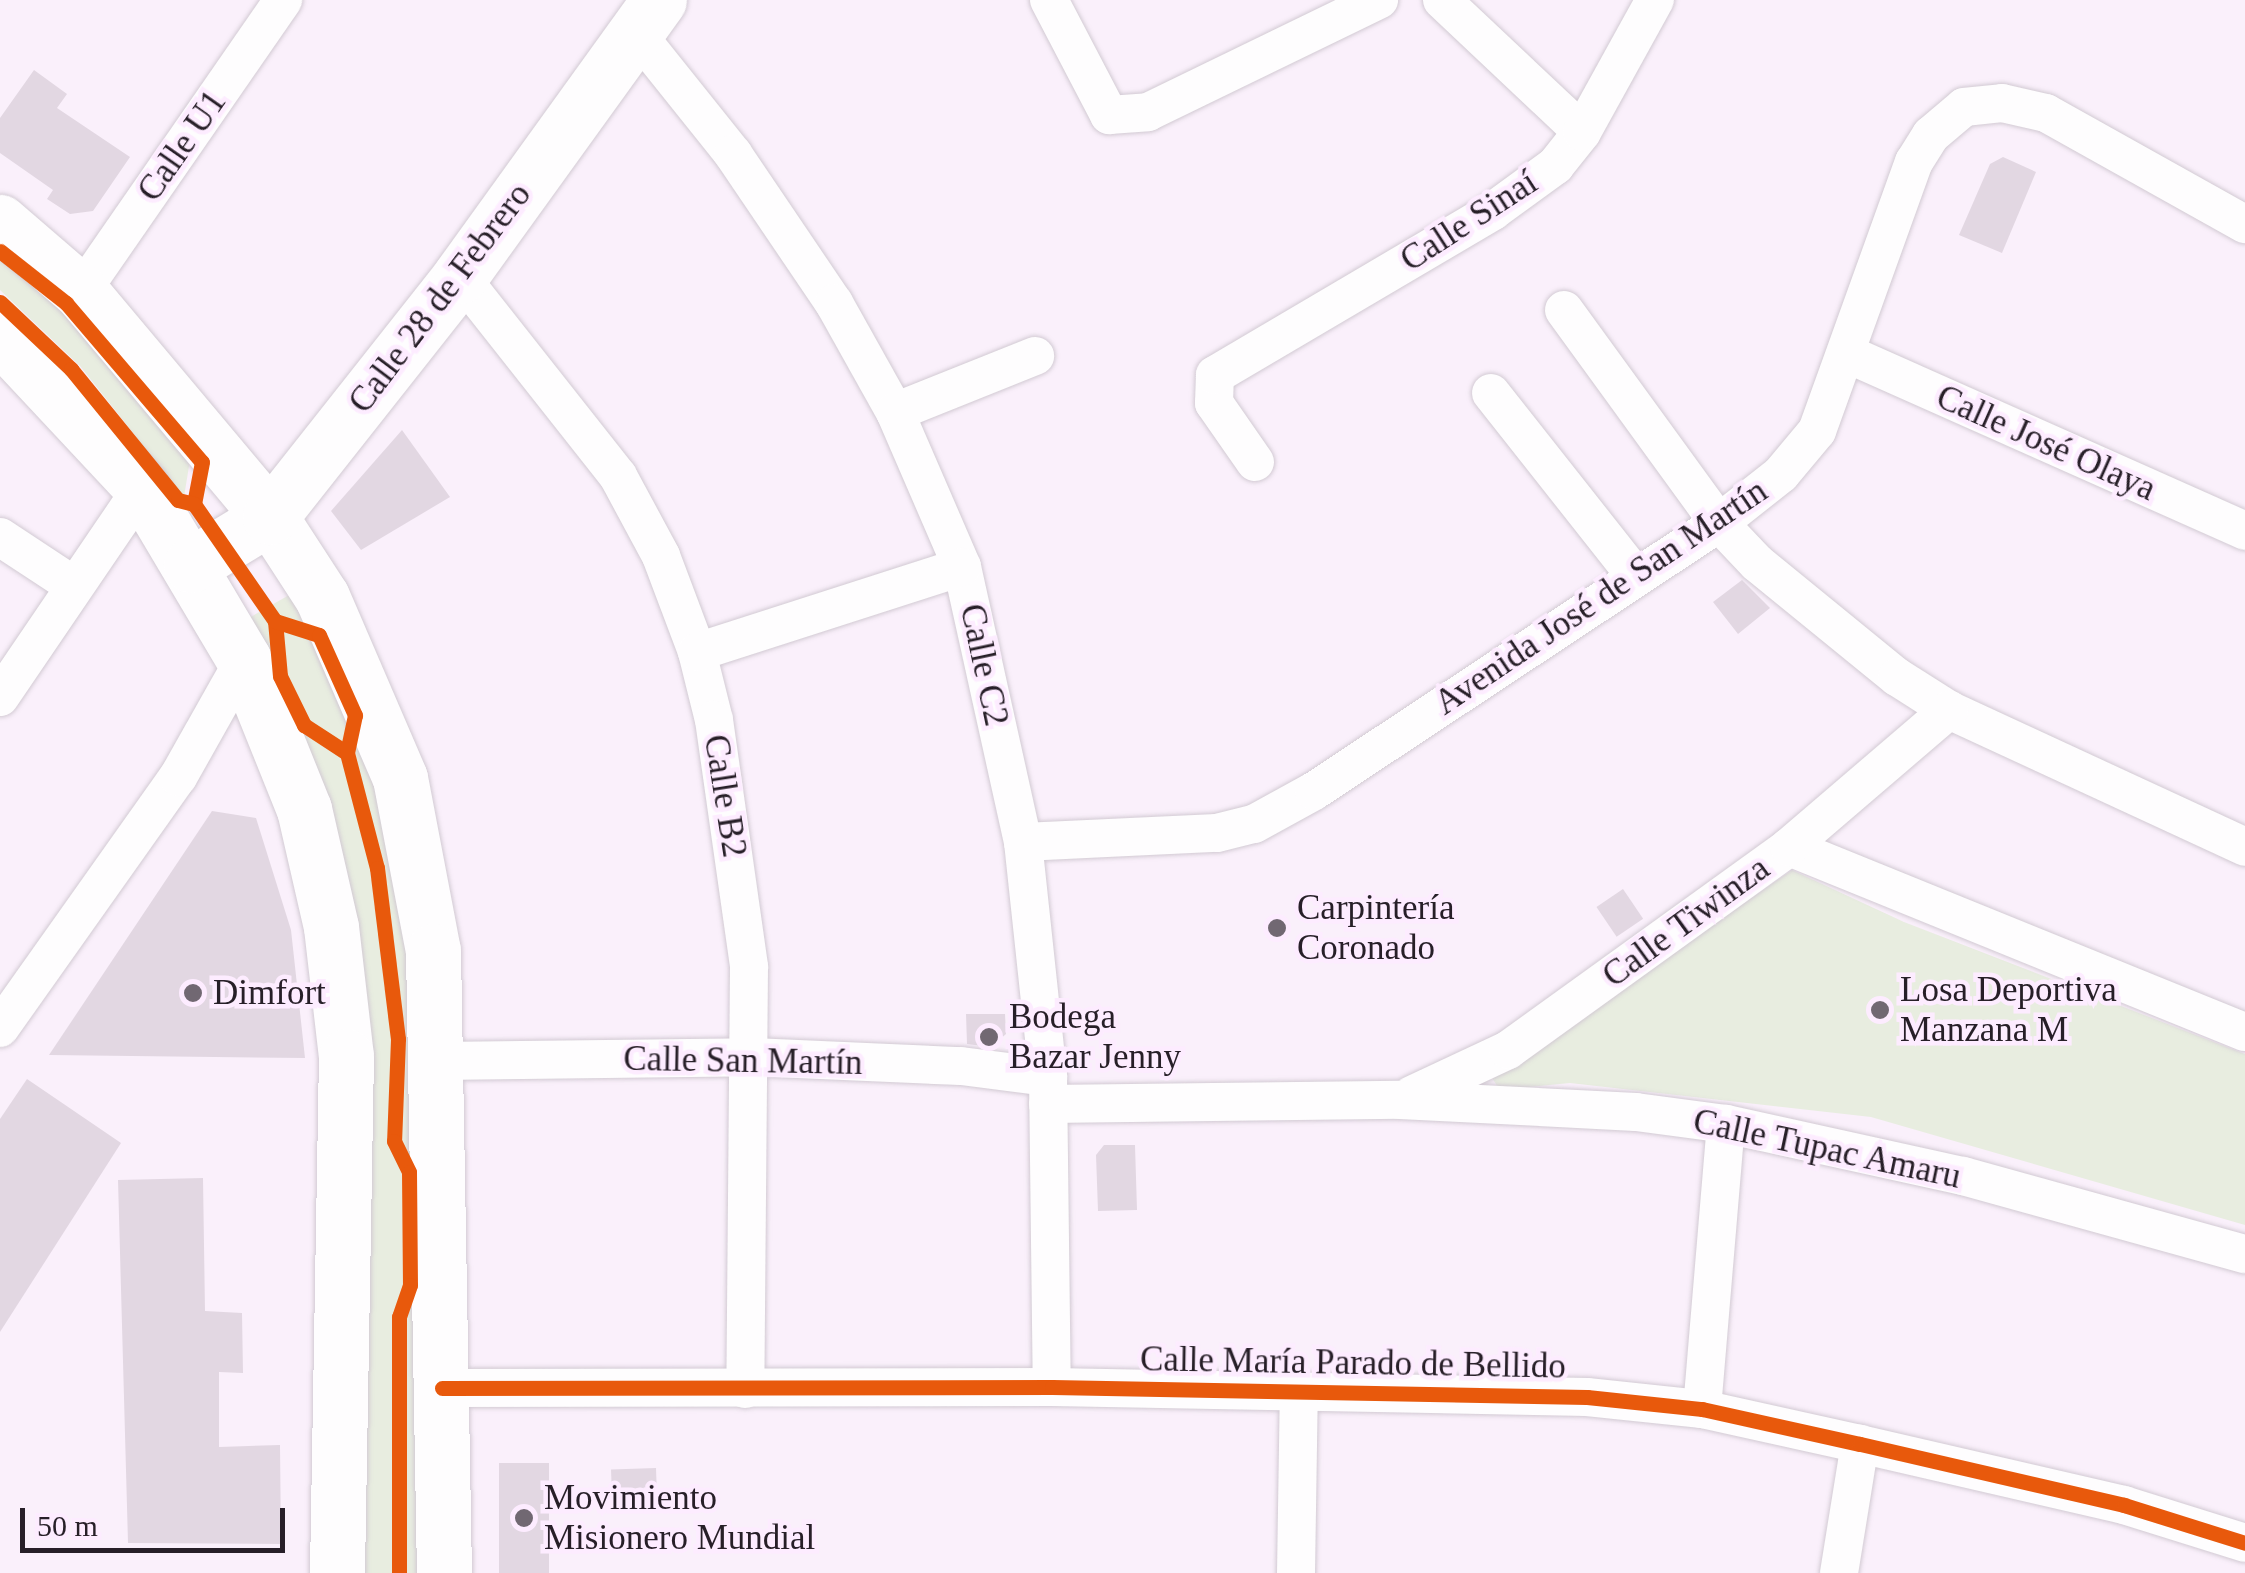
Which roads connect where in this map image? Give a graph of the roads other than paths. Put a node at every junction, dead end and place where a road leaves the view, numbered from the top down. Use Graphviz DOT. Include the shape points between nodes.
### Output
graph roads {
  1 [pos="283,0"];
  2 [pos="1050,0"];
  3 [pos="1442,0"];
  4 [pos="1655,0"];
  5 [pos="1357,4"];
  6 [pos="648,17"];
  7 [pos="1582,132"];
  8 [pos="0,222"];
  9 [pos="2245,224"];
  10 [pos="460,276"];
  11 [pos="81,292"];
  12 [pos="1564,310"];
  13 [pos="0,336"];
  14 [pos="1848,354"];
  15 [pos="1035,356"];
  16 [pos="1491,393"];
  17 [pos="895,412"];
  18 [pos="1255,462"];
  19 [pos="142,488"];
  20 [pos="270,517"];
  21 [pos="1719,523"];
  22 [pos="2245,530"];
  23 [pos="0,537"];
  24 [pos="191,565"];
  25 [pos="962,567"];
  26 [pos="1634,574"];
  27 [pos="73,585"];
  28 [pos="698,652"];
  29 [pos="244,660"];
  30 [pos="0,697"];
  31 [pos="1949,710"];
  32 [pos="1023,842"];
  33 [pos="2245,846"];
  34 [pos="1789,847"];
  35 [pos="0,1028"];
  36 [pos="2245,1032"];
  37 [pos="752,1057"];
  38 [pos="438,1061"];
  39 [pos="1048,1091"];
  40 [pos="1400,1100"];
  41 [pos="1726,1124"];
  42 [pos="2245,1254"];
  43 [pos="1052,1387"];
  44 [pos="442,1388"];
  45 [pos="745,1390"];
  46 [pos="1299,1392"];
  47 [pos="1702,1409"];
  48 [pos="1860,1444"];
  49 [pos="2245,1544"];
  50 [pos="337,1573"];
  51 [pos="444,1573"];
  52 [pos="1296,1573"];
  53 [pos="1840,1573"];
  1 -- 11 [label="street, Calle U1"];
  2 -- 5 [label="street" via="1109,115 1148,112"];
  3 -- 7 [label="street"];
  4 -- 7 [label="street, Calle Sinaí"];
  6 -- 10 [label="main road, Calle 28 de Febrero"];
  6 -- 17 [label="street, Calle C2" via="791,234"];
  7 -- 18 [label="street, Calle Sinaí" via="1555,166 1493,211 1216,375 1214,403"];
  8 -- 11 [label="main road"];
  9 -- 14 [label="street, Avenida José de San Martín" via="2046,113 2002,103 1964,107 1930,136 1914,162"];
  10 -- 20 [label="main road, Calle 28 de Febrero"];
  10 -- 28 [label="street, Calle B2" via="618,476 660,556"];
  11 -- 20 [label="main road"];
  12 -- 21 [label="street"];
  13 -- 19 [label="main road"];
  14 -- 21 [label="street, Avenida José de San Martín" via="1831,406 1799,454"];
  14 -- 22 [label="street, Calle José Olaya"];
  15 -- 17 [label="street"];
  16 -- 26 [label="street"];
  17 -- 25 [label="street, Calle C2"];
  19 -- 24 [label="main road"];
  19 -- 27 [label="street"];
  20 -- 24 [label="main road, Calle 28 de Febrero"];
  20 -- 38 [label="main road" via="322,598 400,778 433,951"];
  21 -- 26 [label="street, Avenida José de San Martín"];
  21 -- 31 [label="street" via="1869,654"];
  23 -- 27 [label="street"];
  24 -- 29 [label="main road"];
  25 -- 28 [label="street"];
  25 -- 32 [label="street, Calle C2"];
  26 -- 32 [label="street, Avenida José de San Martín" via="1314,791 1254,824 1217,832"];
  27 -- 30 [label="street"];
  28 -- 37 [label="street, Calle B2" via="734,846"];
  29 -- 35 [label="street" via="178,777"];
  29 -- 50 [label="main road" via="304,809 341,991 346,1056"];
  31 -- 33 [label="street"];
  31 -- 34 [label="street, Calle Tiwinza"];
  32 -- 39 [label="street, Calle C2"];
  34 -- 36 [label="street"];
  34 -- 40 [label="street, Calle Tiwinza" via="1508,1050"];
  37 -- 38 [label="street, Calle San Martín"];
  37 -- 39 [label="street, Calle San Martín" via="960,1066"];
  37 -- 45 [label="street, Calle B2"];
  38 -- 44 [label="main road"];
  39 -- 40 [label="street, Calle San Martín"];
  39 -- 43 [label="street, Calle C2"];
  40 -- 41 [label="street, Calle Tupac Amaru" via="1636,1112"];
  41 -- 42 [label="street, Calle Tupac Amaru" via="1963,1176"];
  41 -- 47 [label="street"];
  43 -- 45 [label="street, Calle María Parado de Bellido"];
  43 -- 46 [label="street, Calle María Parado de Bellido"];
  44 -- 45 [label="street, Calle María Parado de Bellido"];
  44 -- 51 [label="main road"];
  46 -- 47 [label="street, Calle María Parado de Bellido" via="1586,1397"];
  46 -- 52 [label="street"];
  47 -- 48 [label="street, Calle María Parado de Bellido"];
  48 -- 49 [label="street, Calle María Parado de Bellido" via="2124,1505"];
  48 -- 53 [label="street"];
}
